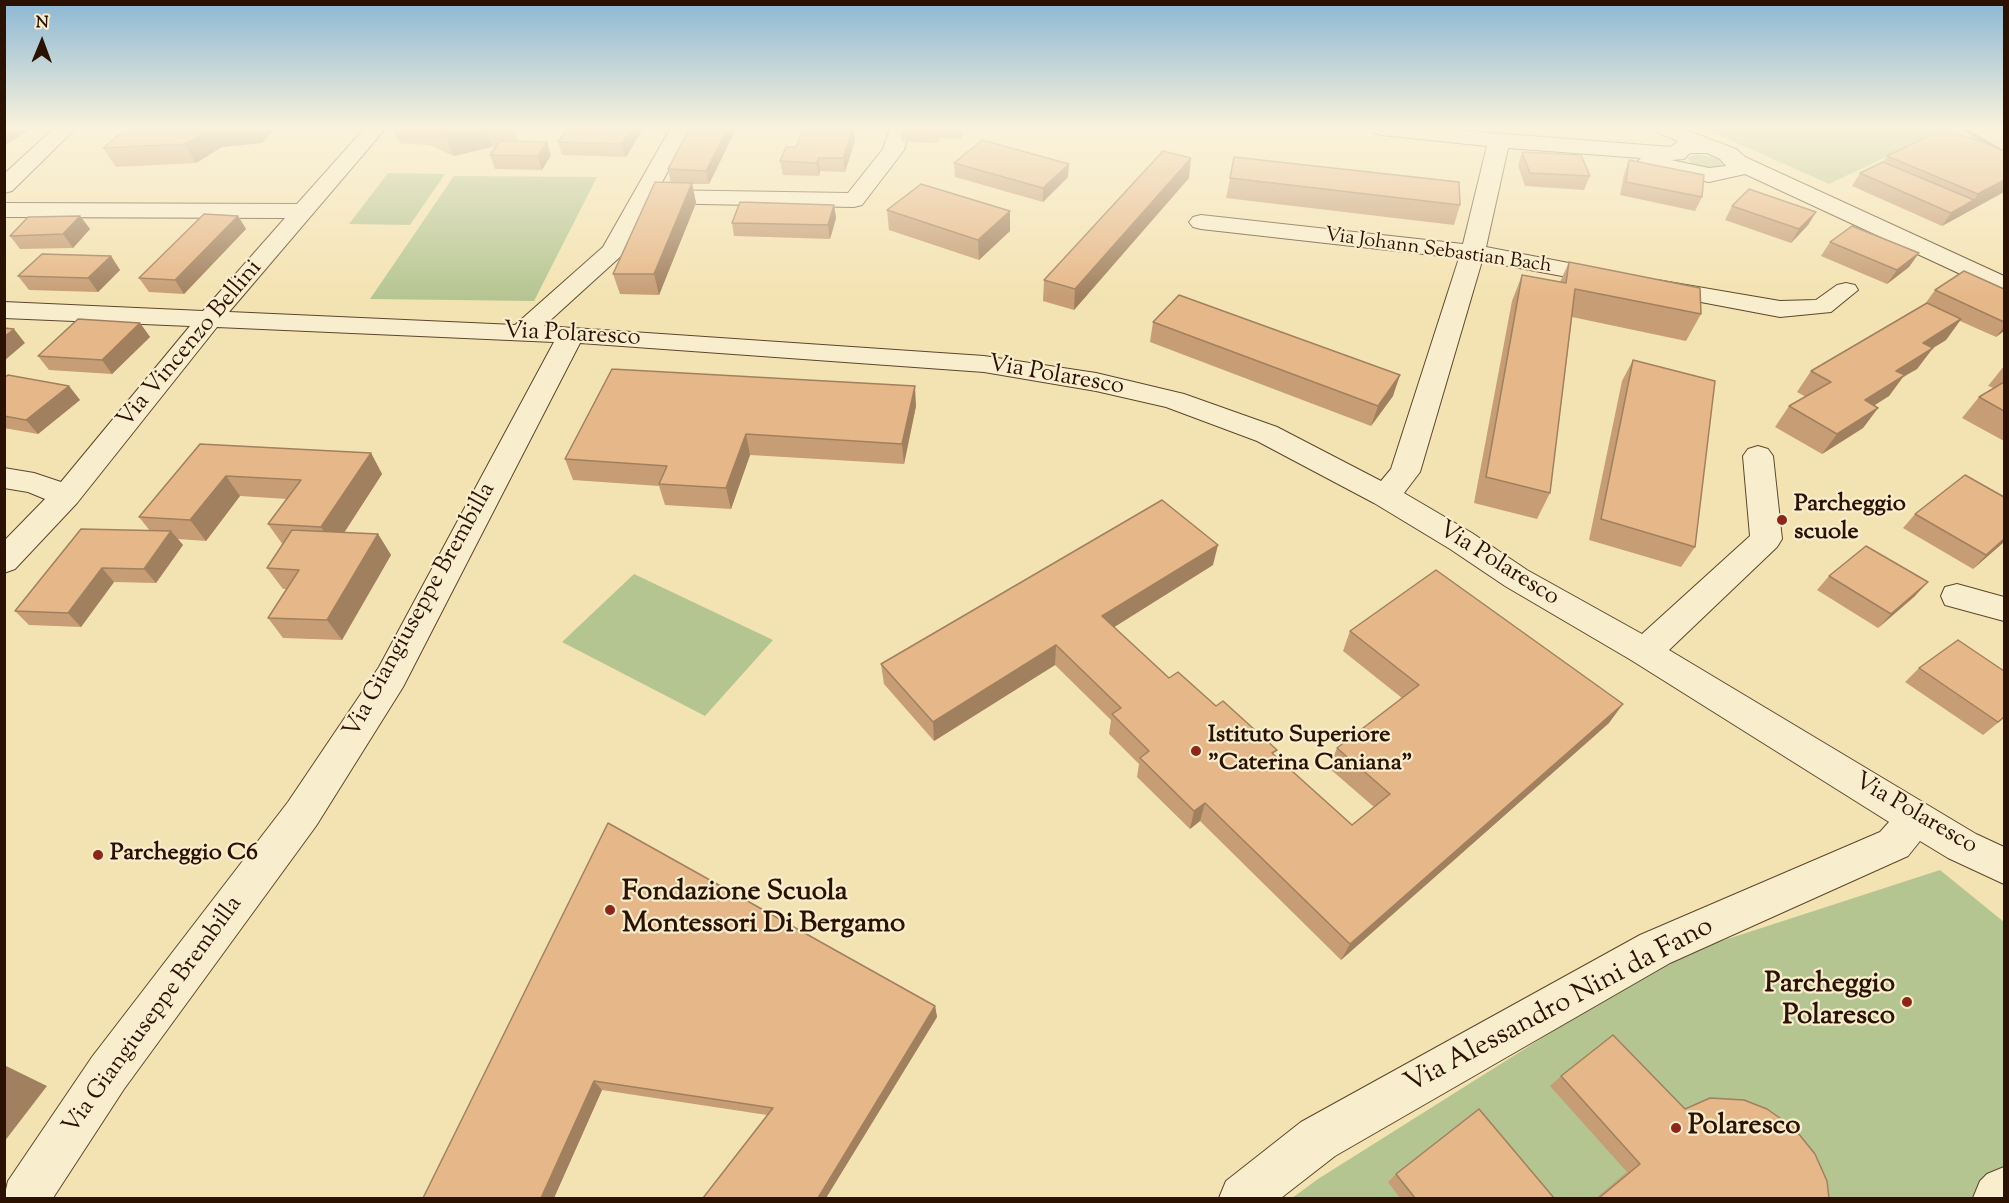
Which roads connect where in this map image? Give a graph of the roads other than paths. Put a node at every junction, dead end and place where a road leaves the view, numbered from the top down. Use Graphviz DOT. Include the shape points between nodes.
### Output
graph roads {
  1 [pos="326,185"];
  2 [pos="650,185"];
  3 [pos="866,185"];
  4 [pos="1495,185"];
  5 [pos="1774,185"];
  6 [pos="644,196"];
  7 [pos="4,210"];
  8 [pos="304,210"];
  9 [pos="1202,222"];
  10 [pos="1473,252"];
  11 [pos="2004,285"];
  12 [pos="1846,290"];
  13 [pos="4,310"];
  14 [pos="208,321"];
  15 [pos="520,334"];
  16 [pos="571,335"];
  17 [pos="1758,456"];
  18 [pos="4,478"];
  19 [pos="66,496"];
  20 [pos="1385,496"];
  21 [pos="4,561"];
  22 [pos="1957,596"];
  23 [pos="2004,609"];
  24 [pos="1643,651"];
  25 [pos="1917,817"];
  26 [pos="1998,861"];
  27 [pos="2004,1191"];
  28 [pos="25,1198"];
  29 [pos="1243,1198"];
  30 [pos="1998,1198"];
  1 -- 8 [label="street, Via Vincenzo Bellini"];
  2 -- 6 [label="street"];
  3 -- 6 [label="street" via="854,200"];
  4 -- 10 [label="street"];
  5 -- 11 [label="street"];
  6 -- 15 [label="street" via="613,251"];
  7 -- 8 [label="street"];
  8 -- 14 [label="street, Via Vincenzo Bellini"];
  9 -- 10 [label="street, Via Johann Sebastian Bach"];
  10 -- 12 [label="street, Via Johann Sebastian Bach" via="1780,309 1822,306"];
  10 -- 20 [label="street" via="1405,472"];
  13 -- 14 [label="street, Via Polaresco"];
  14 -- 15 [label="street, Via Polaresco"];
  14 -- 19 [label="street, Via Vincenzo Bellini"];
  15 -- 16 [label="street, Via Polaresco"];
  16 -- 20 [label="street, Via Polaresco" via="984,364 1096,382 1174,400 1267,434"];
  16 -- 28 [label="street, Via Giangiuseppe Brembilla" via="391,677 302,814 108,1073"];
  17 -- 24 [label="street" via="1766,539"];
  18 -- 19 [label="street" via="34,483"];
  19 -- 21 [label="street, Via Vincenzo Bellini"];
  20 -- 24 [label="street, Via Polaresco"];
  22 -- 23 [label="street"];
  24 -- 25 [label="street, Via Polaresco"];
  25 -- 26 [label="street, Via Polaresco" via="1962,846"];
  25 -- 29 [label="street, Via Alessandro Nini da Fano" via="1894,844 1655,949 1318,1139"];
  27 -- 30 [label="street"];
}
